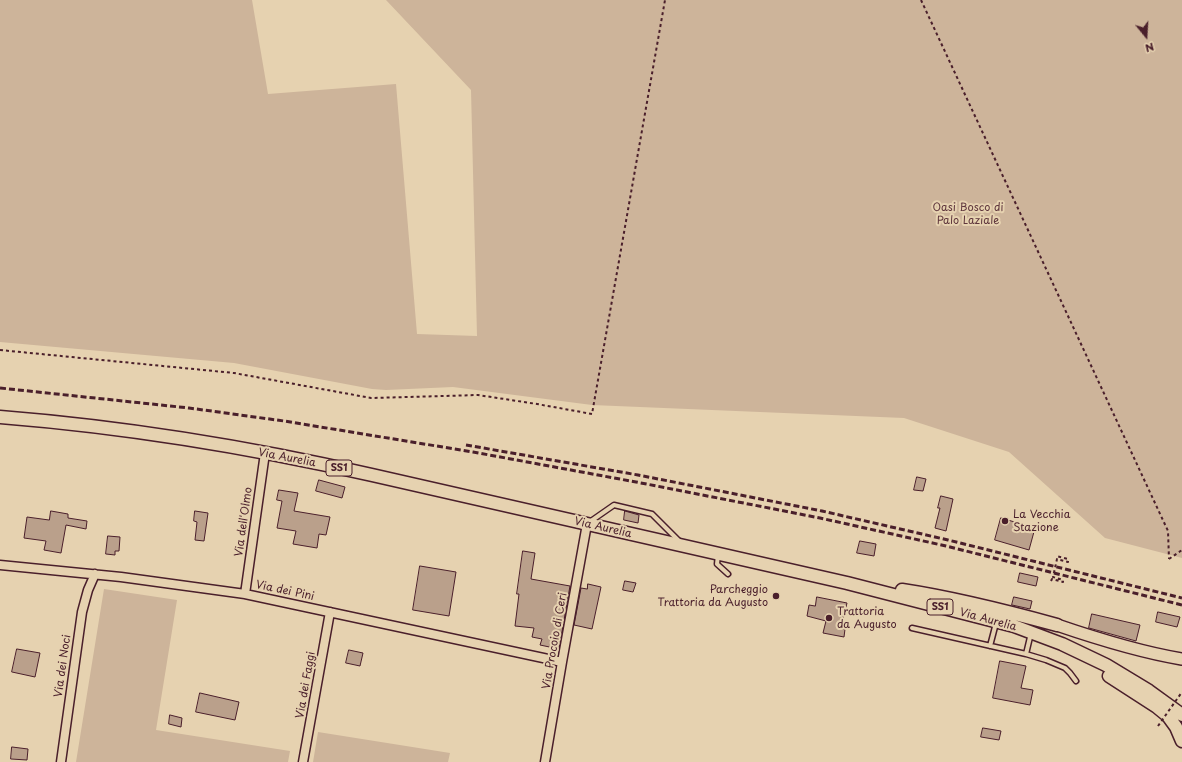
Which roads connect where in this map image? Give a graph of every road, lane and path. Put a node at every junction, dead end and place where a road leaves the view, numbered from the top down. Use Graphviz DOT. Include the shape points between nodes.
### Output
graph roads {
  1 [pos="665,0"];
  2 [pos="921,0"];
  3 [pos="0,350"];
  4 [pos="0,417"];
  5 [pos="265,453"];
  6 [pos="587,524"];
  7 [pos="685,547"];
  8 [pos="1182,550"];
  9 [pos="718,554"];
  10 [pos="1056,556"];
  11 [pos="0,565"];
  12 [pos="95,574"];
  13 [pos="728,574"];
  14 [pos="1051,581"];
  15 [pos="847,583"];
  16 [pos="245,594"];
  17 [pos="330,612"];
  18 [pos="996,621"];
  19 [pos="1057,625"];
  20 [pos="912,628"];
  21 [pos="1031,632"];
  22 [pos="990,646"];
  23 [pos="1081,652"];
  24 [pos="1026,654"];
  25 [pos="1169,657"];
  26 [pos="1182,659"];
  27 [pos="562,662"];
  28 [pos="1182,662"];
  29 [pos="1076,681"];
  30 [pos="1182,692"];
  31 [pos="1182,715"];
  32 [pos="1158,726"];
  33 [pos="1182,741"];
  34 [pos="61,762"];
  35 [pos="303,762"];
  36 [pos="545,762"];
  1 -- 3 [label="path" via="592,414 478,395 371,398 234,373"];
  2 -- 8 [label="path" via="1168,531 1169,559"];
  4 -- 5 [label="main road, Via Aurelia / SS1" via="142,433"];
  5 -- 6 [label="main road, Via Aurelia / SS1" via="352,470"];
  5 -- 16 [label="street, Via dell'Olmo"];
  6 -- 7 [label="main road, Via Aurelia / SS1"];
  6 -- 7 [label="lane" via="614,505 652,514"];
  6 -- 27 [label="street, Via Procoio di Ceri"];
  7 -- 9 [label="main road, Via Aurelia / SS1"];
  9 -- 13 [label="lane" via="717,564"];
  9 -- 15 [label="main road, Via Aurelia / SS1"];
  10 -- 14 [label="path, bridge" via="1068,559 1068,562 1057,559 1053,577 1063,582 1052,579"];
  11 -- 12 [label="street, Via dei Pini"];
  12 -- 16 [label="street, Via dei Pini"];
  12 -- 34 [label="street, Via dei Noci" via="82,612"];
  15 -- 18 [label="main road, Via Aurelia / SS1"];
  15 -- 19 [label="main road" via="951,598"];
  16 -- 17 [label="street, Via dei Pini"];
  17 -- 27 [label="street, Via dei Pini"];
  17 -- 35 [label="street, Via dei Faggi"];
  18 -- 21 [label="main road, Via Aurelia / SS1"];
  18 -- 22 [label="lane"];
  19 -- 25 [label="street" via="1116,644"];
  20 -- 22 [label="lane"];
  21 -- 23 [label="main road, Via Aurelia / SS1"];
  21 -- 24 [label="lane"];
  22 -- 24 [label="lane"];
  23 -- 31 [label="main road, Via Aurelia / SS1" via="1150,691"];
  23 -- 33 [label="main road" via="1099,668 1158,707 1176,727"];
  24 -- 29 [label="lane" via="1065,668"];
  25 -- 26 [label="street"];
  25 -- 28 [label="street"];
  27 -- 36 [label="street, Via Procoio di Ceri"];
  30 -- 32 [label="path, bridge"];
}
